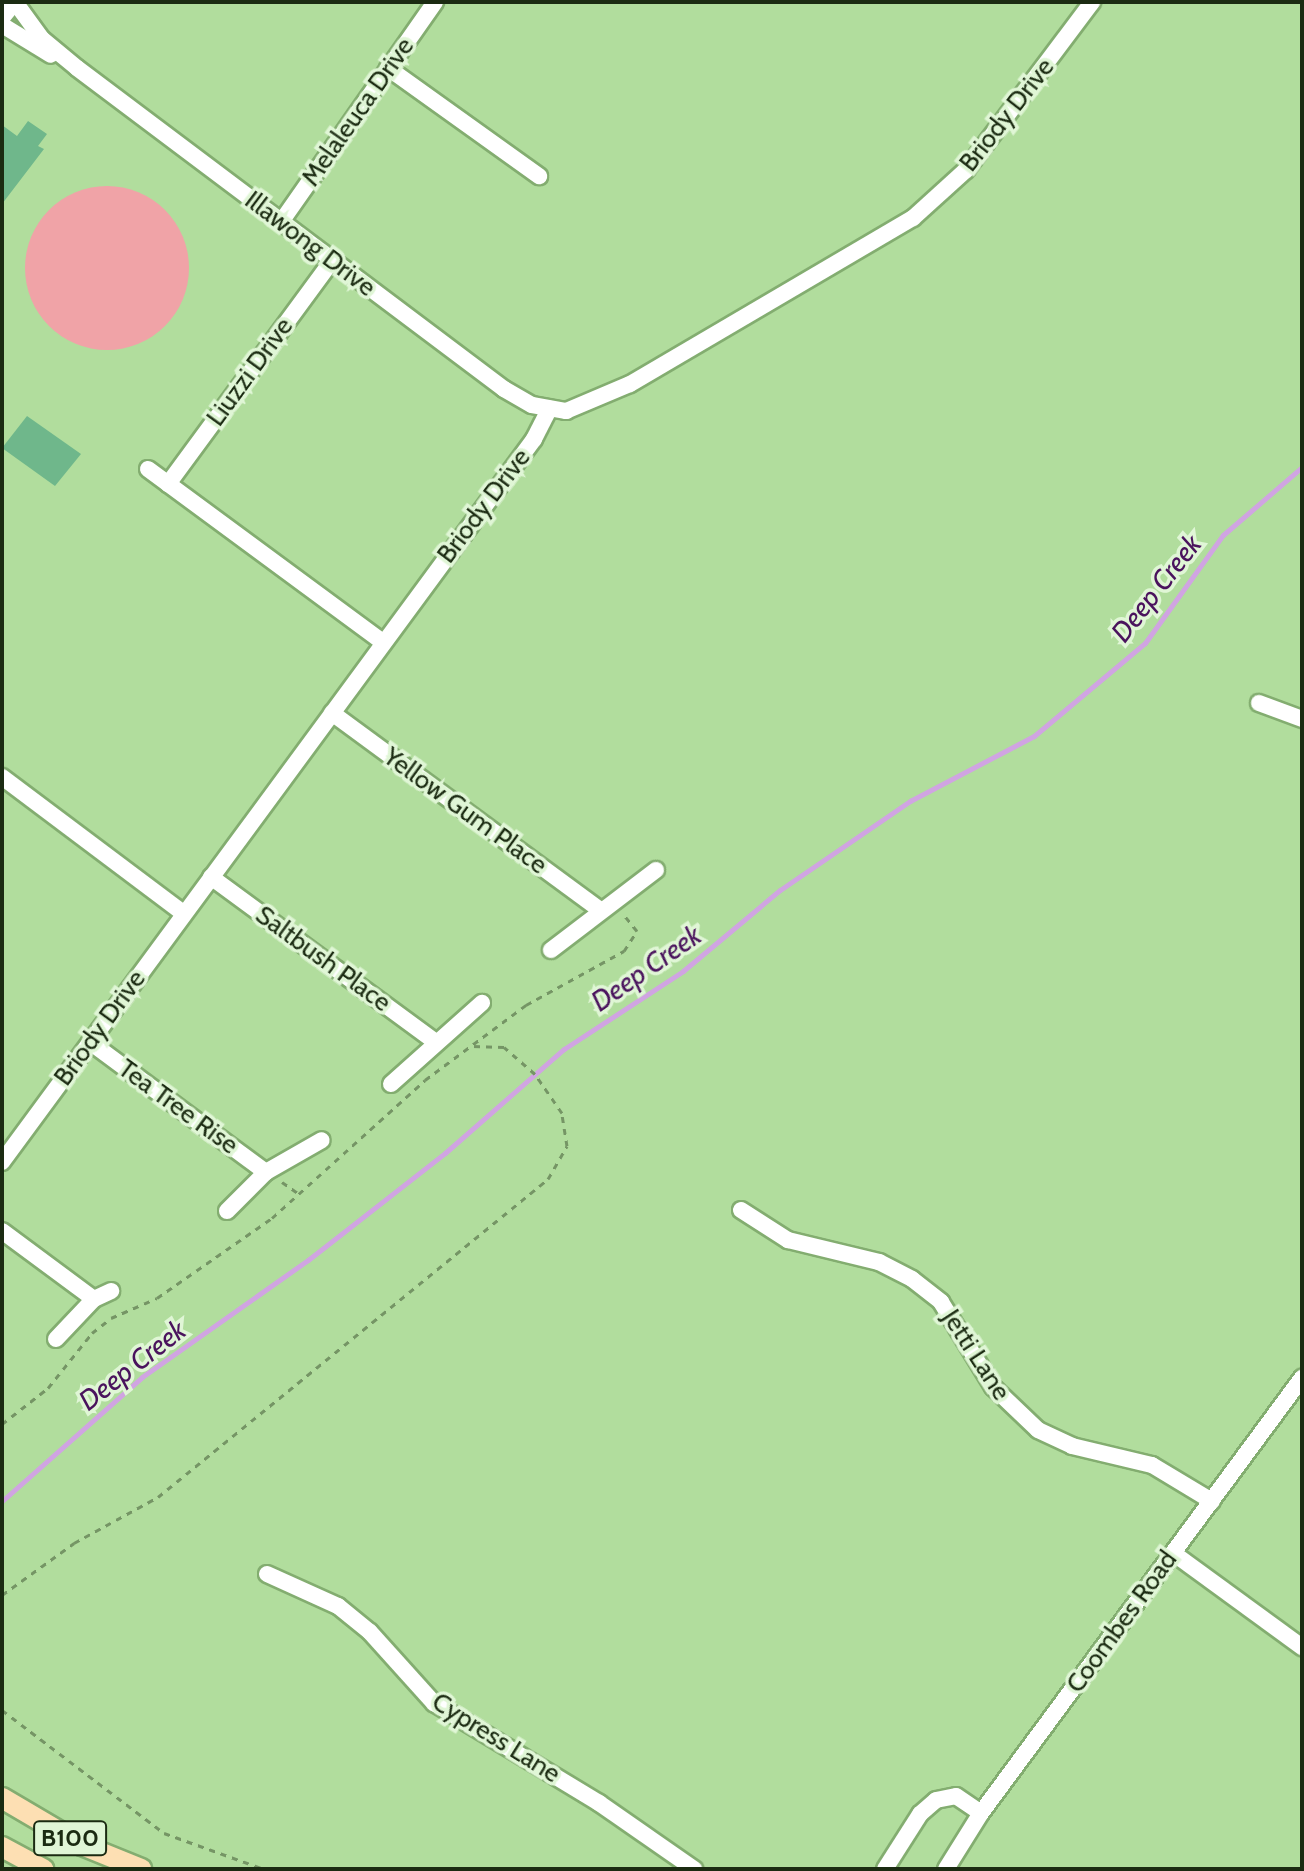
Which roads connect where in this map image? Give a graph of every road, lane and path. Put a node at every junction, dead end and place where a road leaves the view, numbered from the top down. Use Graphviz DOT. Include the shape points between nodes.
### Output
graph roads {
  1 [pos="15,2"];
  2 [pos="435,2"];
  3 [pos="1092,2"];
  4 [pos="2,18"];
  5 [pos="2,25"];
  6 [pos="77,68"];
  7 [pos="388,68"];
  8 [pos="539,176"];
  9 [pos="281,222"];
  10 [pos="332,261"];
  11 [pos="549,409"];
  12 [pos="148,469"];
  13 [pos="168,484"];
  14 [pos="383,642"];
  15 [pos="1259,703"];
  16 [pos="332,713"];
  17 [pos="1302,719"];
  18 [pos="2,777"];
  19 [pos="656,870"];
  20 [pos="211,877"];
  21 [pos="599,909"];
  22 [pos="183,913"];
  23 [pos="637,931"];
  24 [pos="551,950"];
  25 [pos="482,1003"];
  26 [pos="434,1041"];
  27 [pos="90,1042"];
  28 [pos="472,1046"];
  29 [pos="391,1084"];
  30 [pos="322,1140"];
  31 [pos="2,1162"];
  32 [pos="266,1172"];
  33 [pos="741,1210"];
  34 [pos="227,1211"];
  35 [pos="2,1231"];
  36 [pos="111,1291"];
  37 [pos="94,1299"];
  38 [pos="56,1339"];
  39 [pos="1302,1378"];
  40 [pos="2,1424"];
  41 [pos="1212,1501"];
  42 [pos="1173,1553"];
  43 [pos="267,1574"];
  44 [pos="2,1595"];
  45 [pos="1302,1647"];
  46 [pos="2,1710"];
  47 [pos="2,1798"];
  48 [pos="981,1813"];
  49 [pos="2,1847"];
  50 [pos="43,1869"];
  51 [pos="141,1869"];
  52 [pos="264,1869"];
  53 [pos="694,1869"];
  54 [pos="885,1869"];
  55 [pos="946,1869"];
  1 -- 4 [label="street"];
  1 -- 6 [label="street, Illawong Drive" via="42,39"];
  2 -- 7 [label="street, Melaleuca Drive"];
  3 -- 11 [label="street, Briody Drive" via="966,170 913,218 630,384 581,407"];
  5 -- 6 [label="street, Illawong Drive"];
  6 -- 9 [label="street, Illawong Drive"];
  7 -- 8 [label="street"];
  7 -- 9 [label="street, Melaleuca Drive"];
  9 -- 10 [label="street, Illawong Drive"];
  10 -- 11 [label="street, Illawong Drive" via="504,389"];
  10 -- 13 [label="street, Liuzzi Drive"];
  11 -- 14 [label="street, Briody Drive" via="534,439"];
  12 -- 13 [label="street"];
  13 -- 14 [label="street"];
  14 -- 16 [label="street, Briody Drive"];
  15 -- 17 [label="street"];
  16 -- 20 [label="street, Briody Drive"];
  16 -- 21 [label="street, Yellow Gum Place"];
  18 -- 22 [label="street"];
  19 -- 21 [label="street"];
  20 -- 22 [label="street, Briody Drive"];
  20 -- 26 [label="street, Saltbush Place"];
  21 -- 24 [label="street"];
  22 -- 27 [label="street, Briody Drive"];
  23 -- 28 [label="path" via="624,951 526,1005"];
  25 -- 26 [label="street"];
  26 -- 29 [label="street"];
  27 -- 31 [label="street, Briody Drive"];
  27 -- 32 [label="street, Tea Tree Rise"];
  28 -- 40 [label="path" via="425,1080 272,1218 157,1298 111,1318 92,1333 48,1388"];
  28 -- 44 [label="path" via="504,1047 535,1074 562,1113 567,1146 548,1179 158,1497 74,1543"];
  30 -- 32 [label="street, Tea Tree Rise"];
  32 -- 34 [label="street, Tea Tree Rise"];
  33 -- 41 [label="street, Jetti Lane" via="788,1240 879,1262 912,1279 948,1309 993,1387 1038,1430 1072,1446 1152,1465"];
  35 -- 37 [label="street"];
  36 -- 37 [label="street"];
  37 -- 38 [label="street"];
  39 -- 41 [label="street, Coombes Road"];
  41 -- 42 [label="street, Coombes Road"];
  42 -- 45 [label="street"];
  42 -- 48 [label="street, Coombes Road"];
  43 -- 53 [label="street, Cypress Lane" via="338,1606 446,1712 587,1795"];
  46 -- 52 [label="path" via="164,1833"];
  47 -- 51 [label="main road, B100" via="82,1845"];
  48 -- 54 [label="street" via="956,1796 936,1800 920,1814"];
  48 -- 55 [label="street, Coombes Road"];
  49 -- 50 [label="main road, B100"];
}
